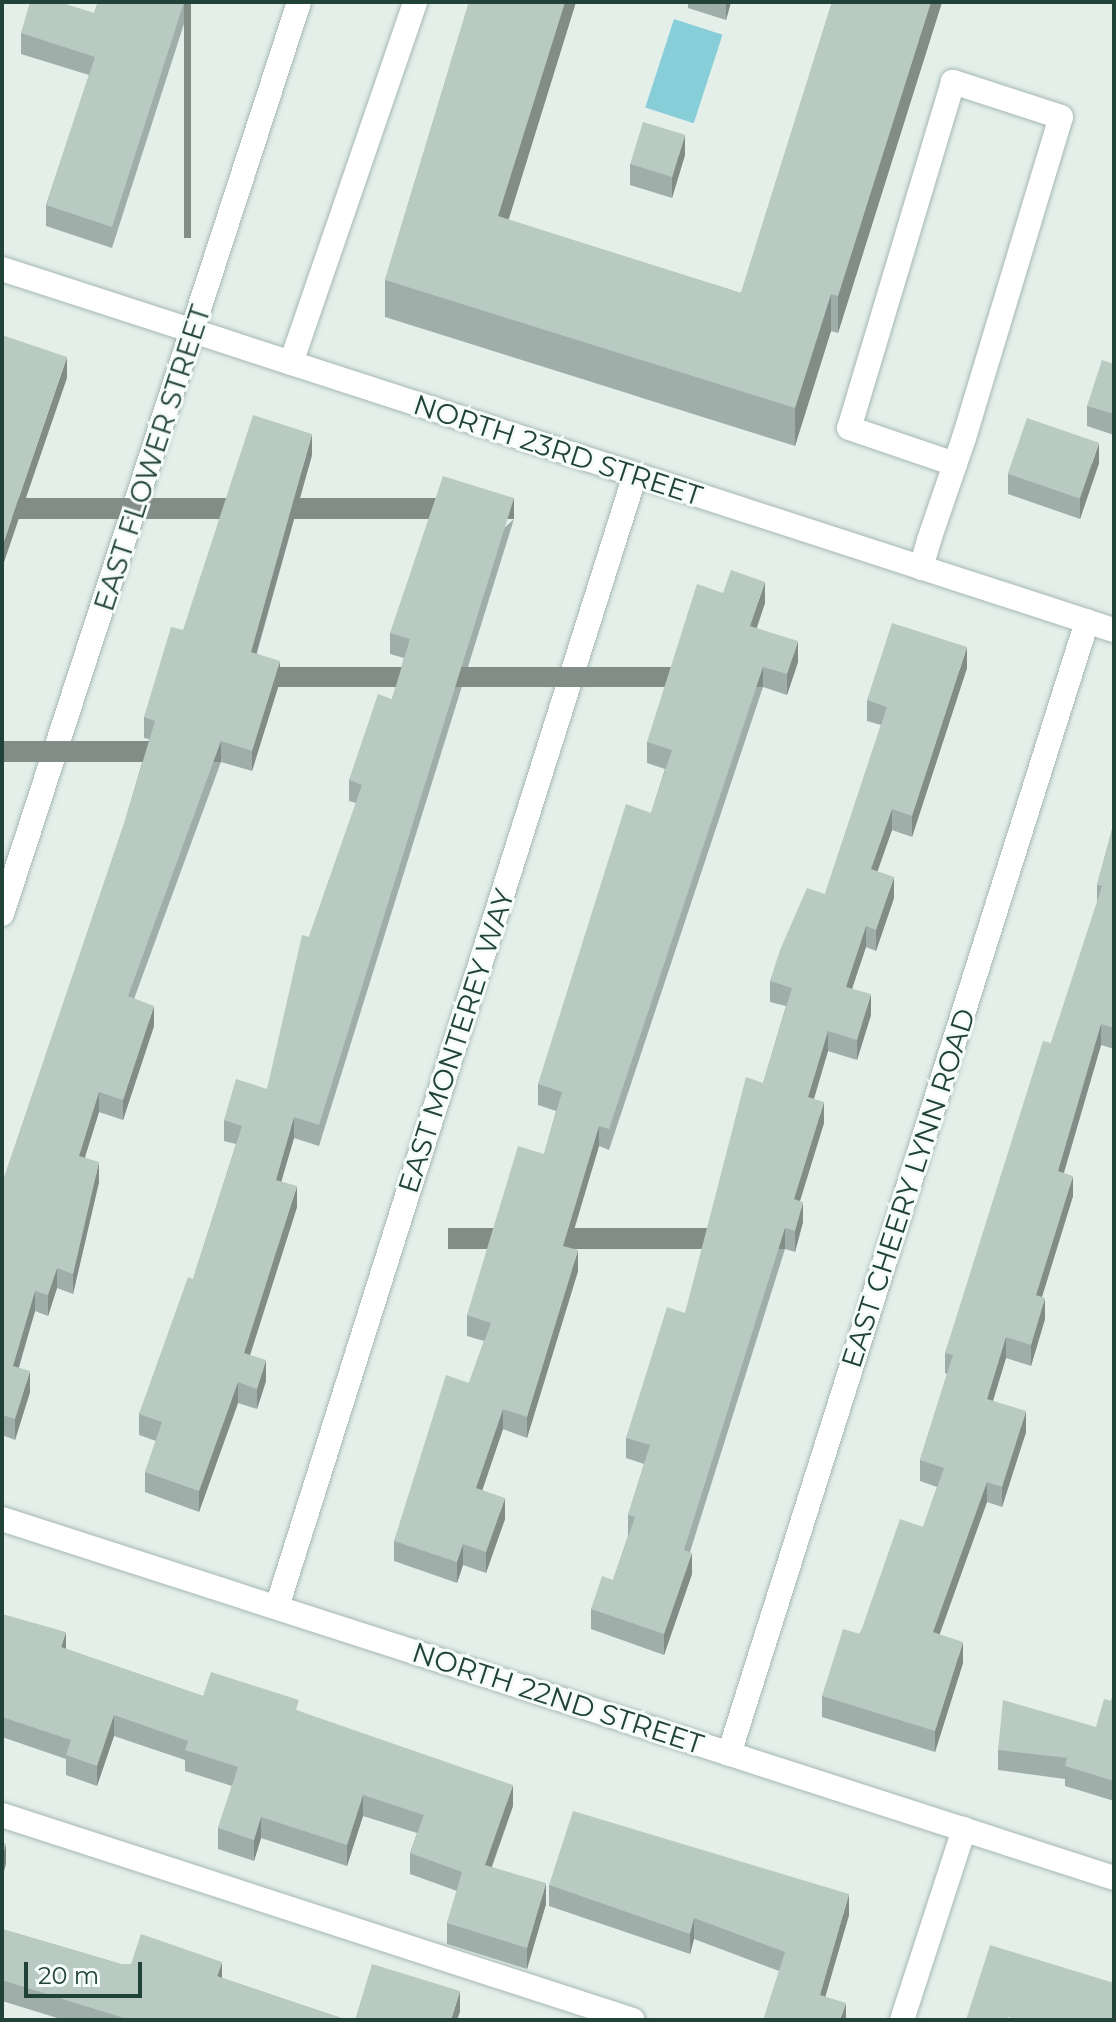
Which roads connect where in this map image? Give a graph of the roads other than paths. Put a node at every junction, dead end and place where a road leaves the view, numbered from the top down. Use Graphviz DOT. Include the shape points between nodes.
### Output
graph roads {
  1 [pos="299,2"];
  2 [pos="415,2"];
  3 [pos="2,269"];
  4 [pos="195,332"];
  5 [pos="291,363"];
  6 [pos="955,464"];
  7 [pos="635,475"];
  8 [pos="921,568"];
  9 [pos="1087,621"];
  10 [pos="1114,630"];
  11 [pos="2,914"];
  12 [pos="2,1519"];
  13 [pos="277,1607"];
  14 [pos="729,1754"];
  15 [pos="2,1815"];
  16 [pos="964,1829"];
  17 [pos="1114,1878"];
  18 [pos="633,2020"];
  19 [pos="902,2020"];
  1 -- 4 [label="street, EAST FLOWER STREET"];
  2 -- 5 [label="street"];
  3 -- 4 [label="street, NORTH 23RD STREET"];
  4 -- 5 [label="street, NORTH 23RD STREET"];
  4 -- 11 [label="street, EAST FLOWER STREET"];
  5 -- 7 [label="street, NORTH 23RD STREET"];
  6 -- 6 [label="street" via="1061,117 953,82 849,428"];
  6 -- 8 [label="street"];
  7 -- 8 [label="street, NORTH 23RD STREET"];
  7 -- 13 [label="street, EAST MONTEREY WAY"];
  8 -- 9 [label="street, NORTH 23RD STREET"];
  9 -- 10 [label="street, NORTH 23RD STREET"];
  9 -- 14 [label="street, EAST CHEERY LYNN ROAD"];
  12 -- 13 [label="street, NORTH 22ND STREET"];
  13 -- 14 [label="street, NORTH 22ND STREET"];
  14 -- 16 [label="street, NORTH 22ND STREET"];
  15 -- 18 [label="street"];
  16 -- 17 [label="street, NORTH 22ND STREET"];
  16 -- 19 [label="street"];
}
